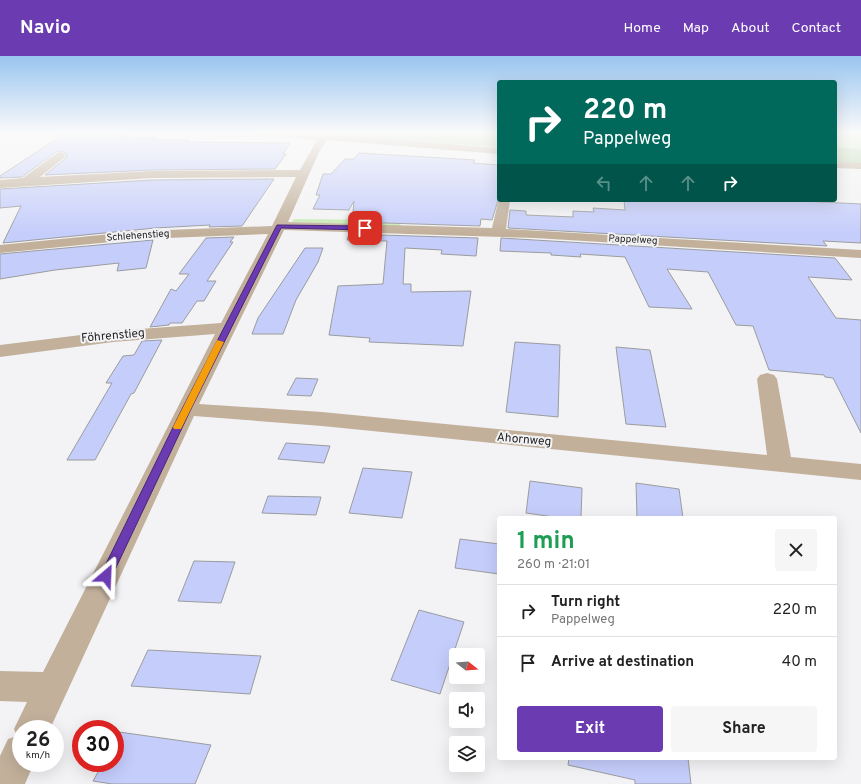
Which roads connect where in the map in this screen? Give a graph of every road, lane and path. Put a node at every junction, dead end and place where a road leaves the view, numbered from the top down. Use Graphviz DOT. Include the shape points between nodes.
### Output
graph roads {
  1 [pos="48,166"];
  2 [pos="308,166"];
  3 [pos="304,174"];
  4 [pos="26,182"];
  5 [pos="0,184"];
  6 [pos="504,202"];
  7 [pos="279,224"];
  8 [pos="498,233"];
  9 [pos="0,248"];
  10 [pos="861,254"];
  11 [pos="227,328"];
  12 [pos="0,351"];
  13 [pos="767,379"];
  14 [pos="186,409"];
  15 [pos="780,465"];
  16 [pos="861,472"];
  17 [pos="0,686"];
  18 [pos="52,687"];
  19 [pos="36,720"];
  20 [pos="12,771"];
  21 [pos="6,784"];
  1 -- 4 [label="street"];
  2 -- 3 [label="street"];
  3 -- 4 [label="street" via="148,174"];
  3 -- 7 [label="street"];
  4 -- 5 [label="street"];
  6 -- 8 [label="street"];
  7 -- 8 [label="street, Pappelweg"];
  7 -- 9 [label="street, Schlehenstieg"];
  7 -- 11 [label="street"];
  8 -- 10 [label="street, Pappelweg"];
  11 -- 12 [label="street, Föhrenstieg" via="77,339"];
  11 -- 14 [label="street"];
  13 -- 15 [label="street" via="774,410 773,426"];
  14 -- 15 [label="street, Ahornweg" via="322,419"];
  14 -- 18 [label="street"];
  15 -- 16 [label="street, Ahornweg"];
  17 -- 18 [label="street"];
  18 -- 19 [label="street"];
  20 -- 21 [label="street"];
}
